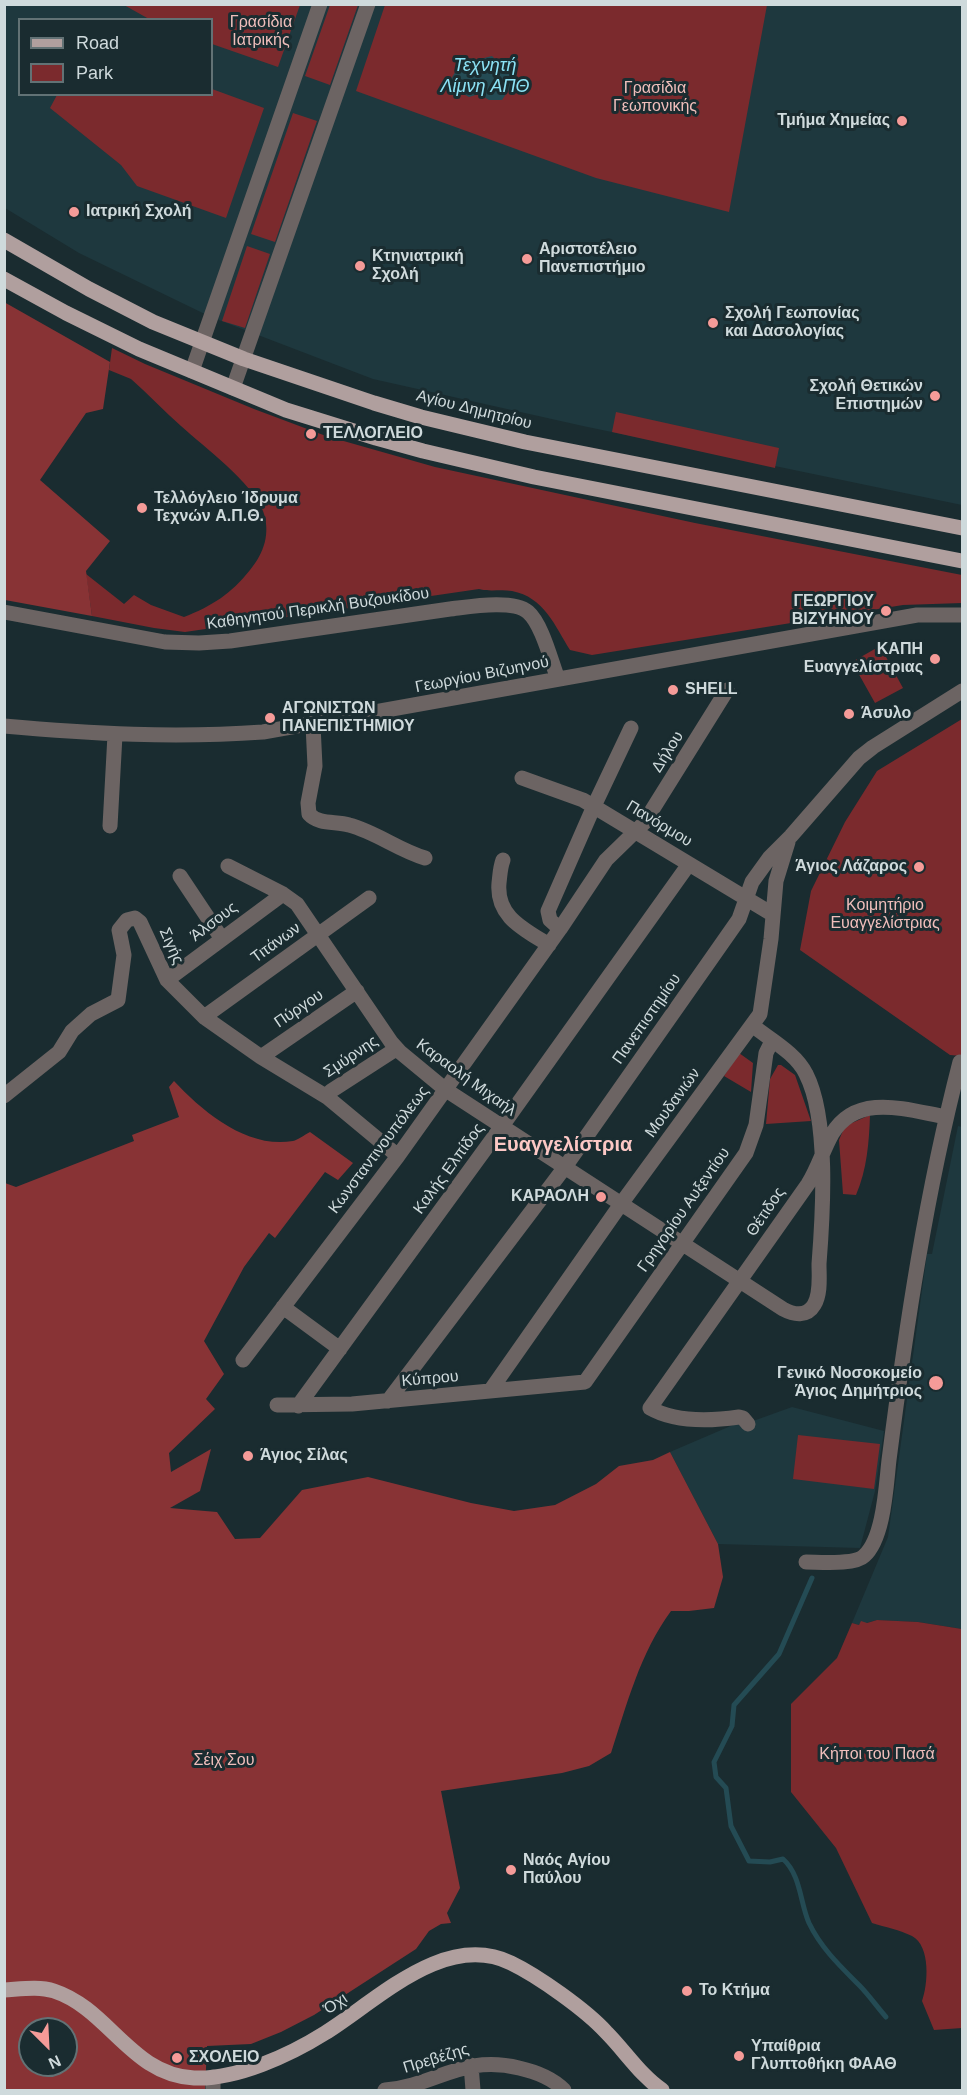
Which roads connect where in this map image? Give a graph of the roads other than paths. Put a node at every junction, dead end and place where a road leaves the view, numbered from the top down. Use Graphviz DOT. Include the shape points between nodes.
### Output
graph roads {
  1 [pos="320,4"];
  2 [pos="368,4"];
  3 [pos="4,240"];
  4 [pos="4,279"];
  5 [pos="202,342"];
  6 [pos="244,359"];
  7 [pos="192,371"];
  8 [pos="233,388"];
  9 [pos="963,528"];
  10 [pos="963,561"];
  11 [pos="4,612"];
  12 [pos="963,615"];
  13 [pos="558,679"];
  14 [pos="727,690"];
  15 [pos="963,691"];
  16 [pos="313,725"];
  17 [pos="4,726"];
  18 [pos="631,728"];
  19 [pos="115,735"];
  20 [pos="522,778"];
  21 [pos="594,806"];
  22 [pos="110,826"];
  23 [pos="636,830"];
  24 [pos="791,836"];
  25 [pos="425,858"];
  26 [pos="503,860"];
  27 [pos="689,864"];
  28 [pos="228,866"];
  29 [pos="180,876"];
  30 [pos="283,894"];
  31 [pos="369,898"];
  32 [pos="746,898"];
  33 [pos="772,914"];
  34 [pos="560,929"];
  35 [pos="319,934"];
  36 [pos="222,939"];
  37 [pos="549,945"];
  38 [pos="167,980"];
  39 [pos="357,991"];
  40 [pos="204,1017"];
  41 [pos="752,1025"];
  42 [pos="772,1041"];
  43 [pos="396,1049"];
  44 [pos="261,1057"];
  45 [pos="960,1062"];
  46 [pos="446,1089"];
  47 [pos="4,1096"];
  48 [pos="327,1098"];
  49 [pos="946,1117"];
  50 [pos="502,1126"];
  51 [pos="398,1156"];
  52 [pos="821,1159"];
  53 [pos="565,1167"];
  54 [pos="621,1204"];
  55 [pos="683,1245"];
  56 [pos="740,1282"];
  57 [pos="283,1307"];
  58 [pos="340,1349"];
  59 [pos="243,1360"];
  60 [pos="585,1382"];
  61 [pos="490,1391"];
  62 [pos="388,1401"];
  63 [pos="277,1406"];
  64 [pos="298,1406"];
  65 [pos="748,1424"];
  66 [pos="807,1562"];
  67 [pos="4,1990"];
  68 [pos="471,2065"];
  69 [pos="213,2084"];
  70 [pos="385,2091"];
  71 [pos="473,2091"];
  72 [pos="564,2091"];
  73 [pos="662,2091"];
  1 -- 5 [label="street"];
  2 -- 6 [label="street"];
  3 -- 5 [label="main road, Αγίου Δημητρίου" via="116,303"];
  4 -- 7 [label="main road" via="116,338"];
  5 -- 6 [label="main road, Αγίου Δημητρίου"];
  5 -- 7 [label="street"];
  6 -- 8 [label="street"];
  6 -- 9 [label="main road, Αγίου Δημητρίου" via="336,391 469,429"];
  7 -- 8 [label="main road"];
  8 -- 10 [label="main road" via="321,422 434,454"];
  11 -- 13 [label="street, Καθηγητού Περικλή Βυζουκίδου" via="145,639 199,643 450,609 509,606 525,609 535,621"];
  12 -- 13 [label="street, Γεωργίου Βιζυηνού" via="917,615"];
  13 -- 16 [label="street, Γεωργίου Βιζυηνού"];
  14 -- 23 [label="street, Δήλου"];
  15 -- 24 [label="street, Πανεπιστημίου" via="859,758"];
  16 -- 19 [label="street, Γεωργίου Βιζυηνού" via="221,735"];
  16 -- 25 [label="street" via="315,766 309,814 317,820 358,827"];
  17 -- 19 [label="street, Γεωργίου Βιζυηνού"];
  18 -- 21 [label="street"];
  19 -- 22 [label="street"];
  20 -- 21 [label="street, Πανόρμου"];
  21 -- 23 [label="street, Πανόρμου"];
  21 -- 34 [label="street" via="548,911 550,920"];
  23 -- 27 [label="street, Πανόρμου"];
  23 -- 34 [label="street, Κωνσταντινουπόλεως" via="609,855"];
  24 -- 32 [label="street, Πανεπιστημίου" via="759,871"];
  24 -- 33 [label="street, Μουδανιών" via="778,870"];
  26 -- 37 [label="street" via="498,890 505,913"];
  27 -- 32 [label="street, Πανόρμου"];
  27 -- 50 [label="street, Καλής Ελπίδος"];
  28 -- 30 [label="street, Καραολή Μιχαήλ"];
  29 -- 36 [label="street"];
  30 -- 35 [label="street, Καραολή Μιχαήλ" via="297,904"];
  30 -- 36 [label="street, Άλσους"];
  31 -- 35 [label="street, Τιτάνων"];
  32 -- 33 [label="street, Πανόρμου"];
  32 -- 53 [label="street, Πανεπιστημίου" via="736,924"];
  33 -- 41 [label="street, Μουδανιών" via="762,1008"];
  34 -- 37 [label="street, Κωνσταντινουπόλεως"];
  35 -- 39 [label="street, Καραολή Μιχαήλ"];
  35 -- 40 [label="street, Τιτάνων"];
  36 -- 38 [label="street, Άλσους"];
  37 -- 46 [label="street, Κωνσταντινουπόλεως"];
  38 -- 40 [label="street, Σιγής"];
  38 -- 47 [label="street, Σιγής" via="140,922 135,918 127,920 119,930 124,955 117,1000 91,1014 72,1031 59,1052"];
  39 -- 43 [label="street, Καραολή Μιχαήλ"];
  39 -- 44 [label="street, Πύργου"];
  40 -- 44 [label="street, Σιγής"];
  41 -- 42 [label="street"];
  41 -- 54 [label="street, Μουδανιών"];
  42 -- 52 [label="street" via="797,1061 808,1078 818,1119"];
  42 -- 55 [label="street, Γρηγορίου Αυξεντίου" via="766,1053 752,1140"];
  43 -- 46 [label="street, Καραολή Μιχαήλ"];
  43 -- 48 [label="street, Σμύρνης"];
  44 -- 48 [label="street, Σιγής"];
  45 -- 49 [label="street"];
  46 -- 50 [label="street, Καραολή Μιχαήλ"];
  46 -- 51 [label="street, Κωνσταντινουπόλεως"];
  48 -- 51 [label="street, Σιγής"];
  49 -- 52 [label="street, Θέτιδος" via="886,1107 867,1108 840,1123"];
  49 -- 66 [label="street" via="910,1307 876,1534 870,1549 860,1559"];
  50 -- 53 [label="street, Καραολή Μιχαήλ"];
  50 -- 58 [label="street, Καλής Ελπίδος"];
  51 -- 57 [label="street, Κωνσταντινουπόλεως"];
  52 -- 56 [label="street, Θέτιδος"];
  52 -- 56 [label="street, Καραολή Μιχαήλ" via="817,1298 808,1312 790,1313"];
  53 -- 54 [label="street, Καραολή Μιχαήλ"];
  53 -- 62 [label="street, Πανεπιστημίου"];
  54 -- 55 [label="street, Καραολή Μιχαήλ"];
  54 -- 61 [label="street, Μουδανιών"];
  55 -- 56 [label="street, Καραολή Μιχαήλ"];
  55 -- 60 [label="street, Γρηγορίου Αυξεντίου"];
  56 -- 65 [label="street, Θέτιδος" via="651,1408 684,1418 739,1417"];
  57 -- 58 [label="street"];
  57 -- 59 [label="street, Κωνσταντινουπόλεως"];
  58 -- 64 [label="street, Καλής Ελπίδος"];
  60 -- 61 [label="street, Κύπρου"];
  61 -- 62 [label="street, Κύπρου"];
  62 -- 64 [label="street, Κύπρου"];
  63 -- 64 [label="street, Κύπρου"];
  67 -- 69 [label="main road, Όχι" via="57,1992 86,2010 156,2068"];
  68 -- 70 [label="street, Πρεβέζης"];
  68 -- 71 [label="street"];
  68 -- 72 [label="street, Πρεβέζης" via="526,2069 548,2078"];
  69 -- 73 [label="main road, Όχι" via="308,2043 430,1965 460,1955 484,1954 514,1964 588,2016"];
}
